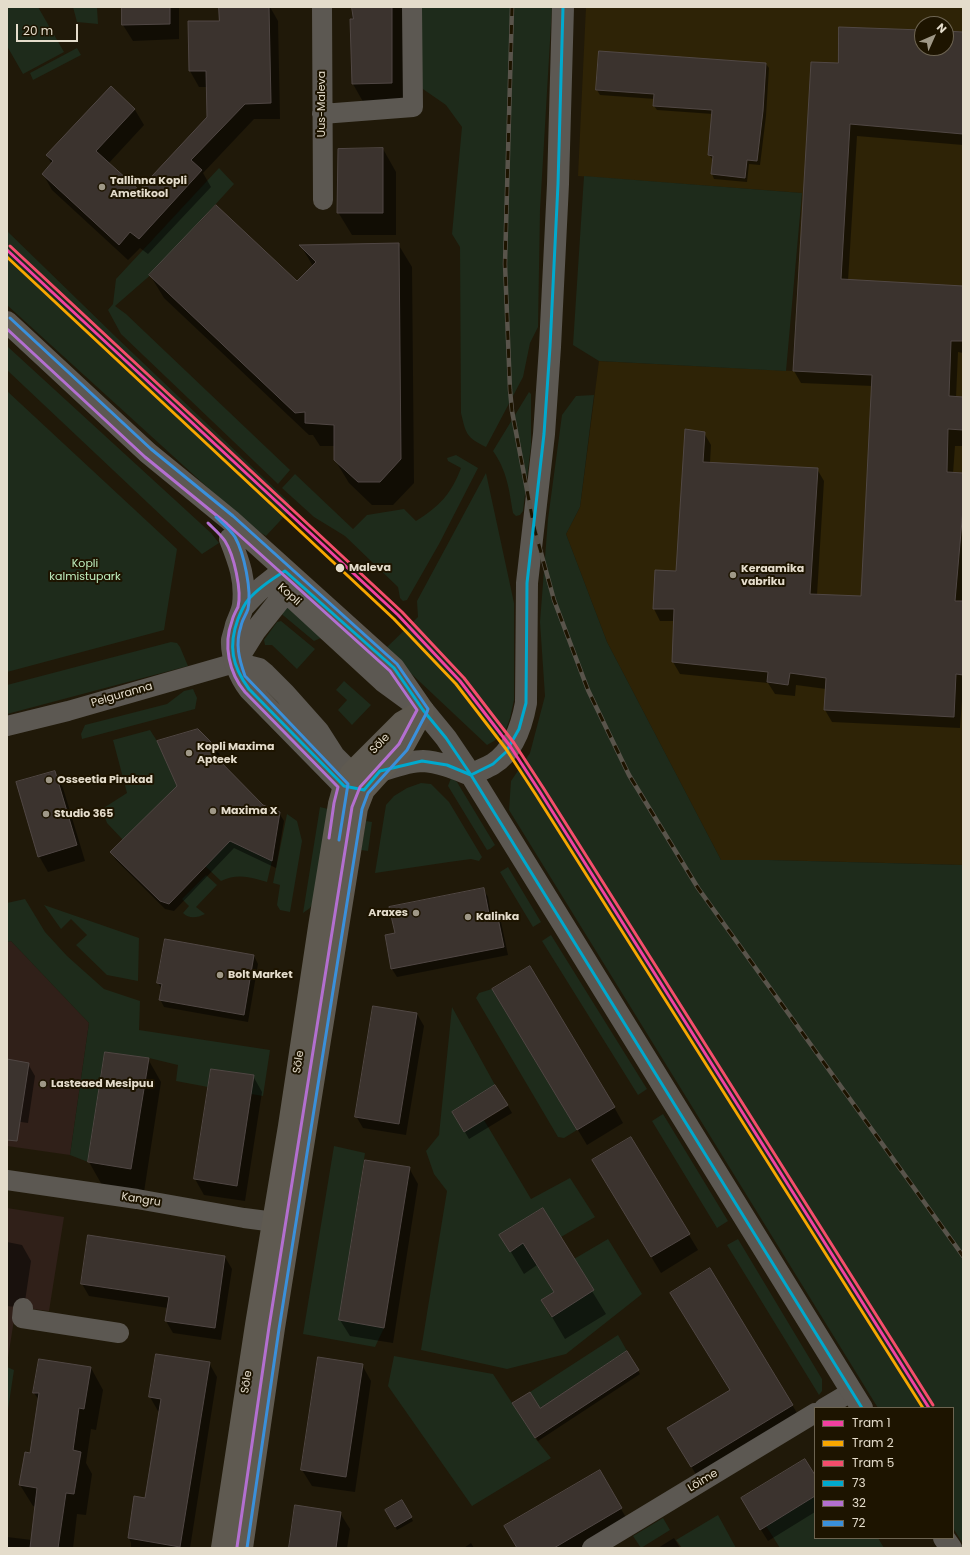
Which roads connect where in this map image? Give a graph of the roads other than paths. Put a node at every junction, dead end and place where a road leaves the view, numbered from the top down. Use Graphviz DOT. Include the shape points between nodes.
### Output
graph roads {
  1 [pos="322,7"];
  2 [pos="412,7"];
  3 [pos="563,7"];
  4 [pos="322,114"];
  5 [pos="323,200"];
  6 [pos="7,322"];
  7 [pos="148,453"];
  8 [pos="230,539"];
  9 [pos="281,581"];
  10 [pos="243,606"];
  11 [pos="236,663"];
  12 [pos="423,710"];
  13 [pos="7,726"];
  14 [pos="380,771"];
  15 [pos="471,775"];
  16 [pos="353,783"];
  17 [pos="7,1180"];
  18 [pos="282,1223"];
  19 [pos="23,1308"];
  20 [pos="119,1333"];
  21 [pos="856,1400"];
  22 [pos="828,1407"];
  23 [pos="814,1415"];
  24 [pos="945,1539"];
  25 [pos="222,1548"];
  26 [pos="242,1548"];
  27 [pos="592,1548"];
  28 [pos="951,1548"];
  1 -- 4 [label="street, Uus-Maleva"];
  2 -- 4 [label="street" via="414,107"];
  3 -- 15 [label="street" via="550,347 544,434 527,583 526,702 518,732 502,757 494,764"];
  4 -- 5 [label="street, Uus-Maleva"];
  6 -- 7 [label="street, Kopli"];
  7 -- 8 [label="street, Kopli"];
  7 -- 9 [label="street, Kopli" via="230,520"];
  8 -- 9 [label="street, Kopli"];
  8 -- 10 [label="street" via="243,580"];
  9 -- 10 [label="street" via="258,590"];
  9 -- 11 [label="street"];
  9 -- 12 [label="street, Kopli" via="383,681"];
  10 -- 11 [label="street" via="232,641"];
  11 -- 13 [label="street, Pelguranna"];
  11 -- 16 [label="street" via="241,679 249,689"];
  12 -- 14 [label="main road, Sõle" via="403,747"];
  12 -- 15 [label="street, Kopli"];
  12 -- 16 [label="main road, Sõle" via="402,722"];
  14 -- 15 [label="street" via="422,761 447,765"];
  14 -- 16 [label="main road, Sõle"];
  15 -- 21 [label="street, Kopli"];
  16 -- 18 [label="main road, Sõle" via="339,804 319,927"];
  17 -- 18 [label="street, Kangru"];
  18 -- 25 [label="main road, Sõle" via="256,1325"];
  18 -- 26 [label="main road, Sõle"];
  19 -- 20 [label="street" via="22,1318"];
  21 -- 22 [label="street"];
  23 -- 27 [label="street, Lõime"];
  24 -- 28 [label="street"];
}
